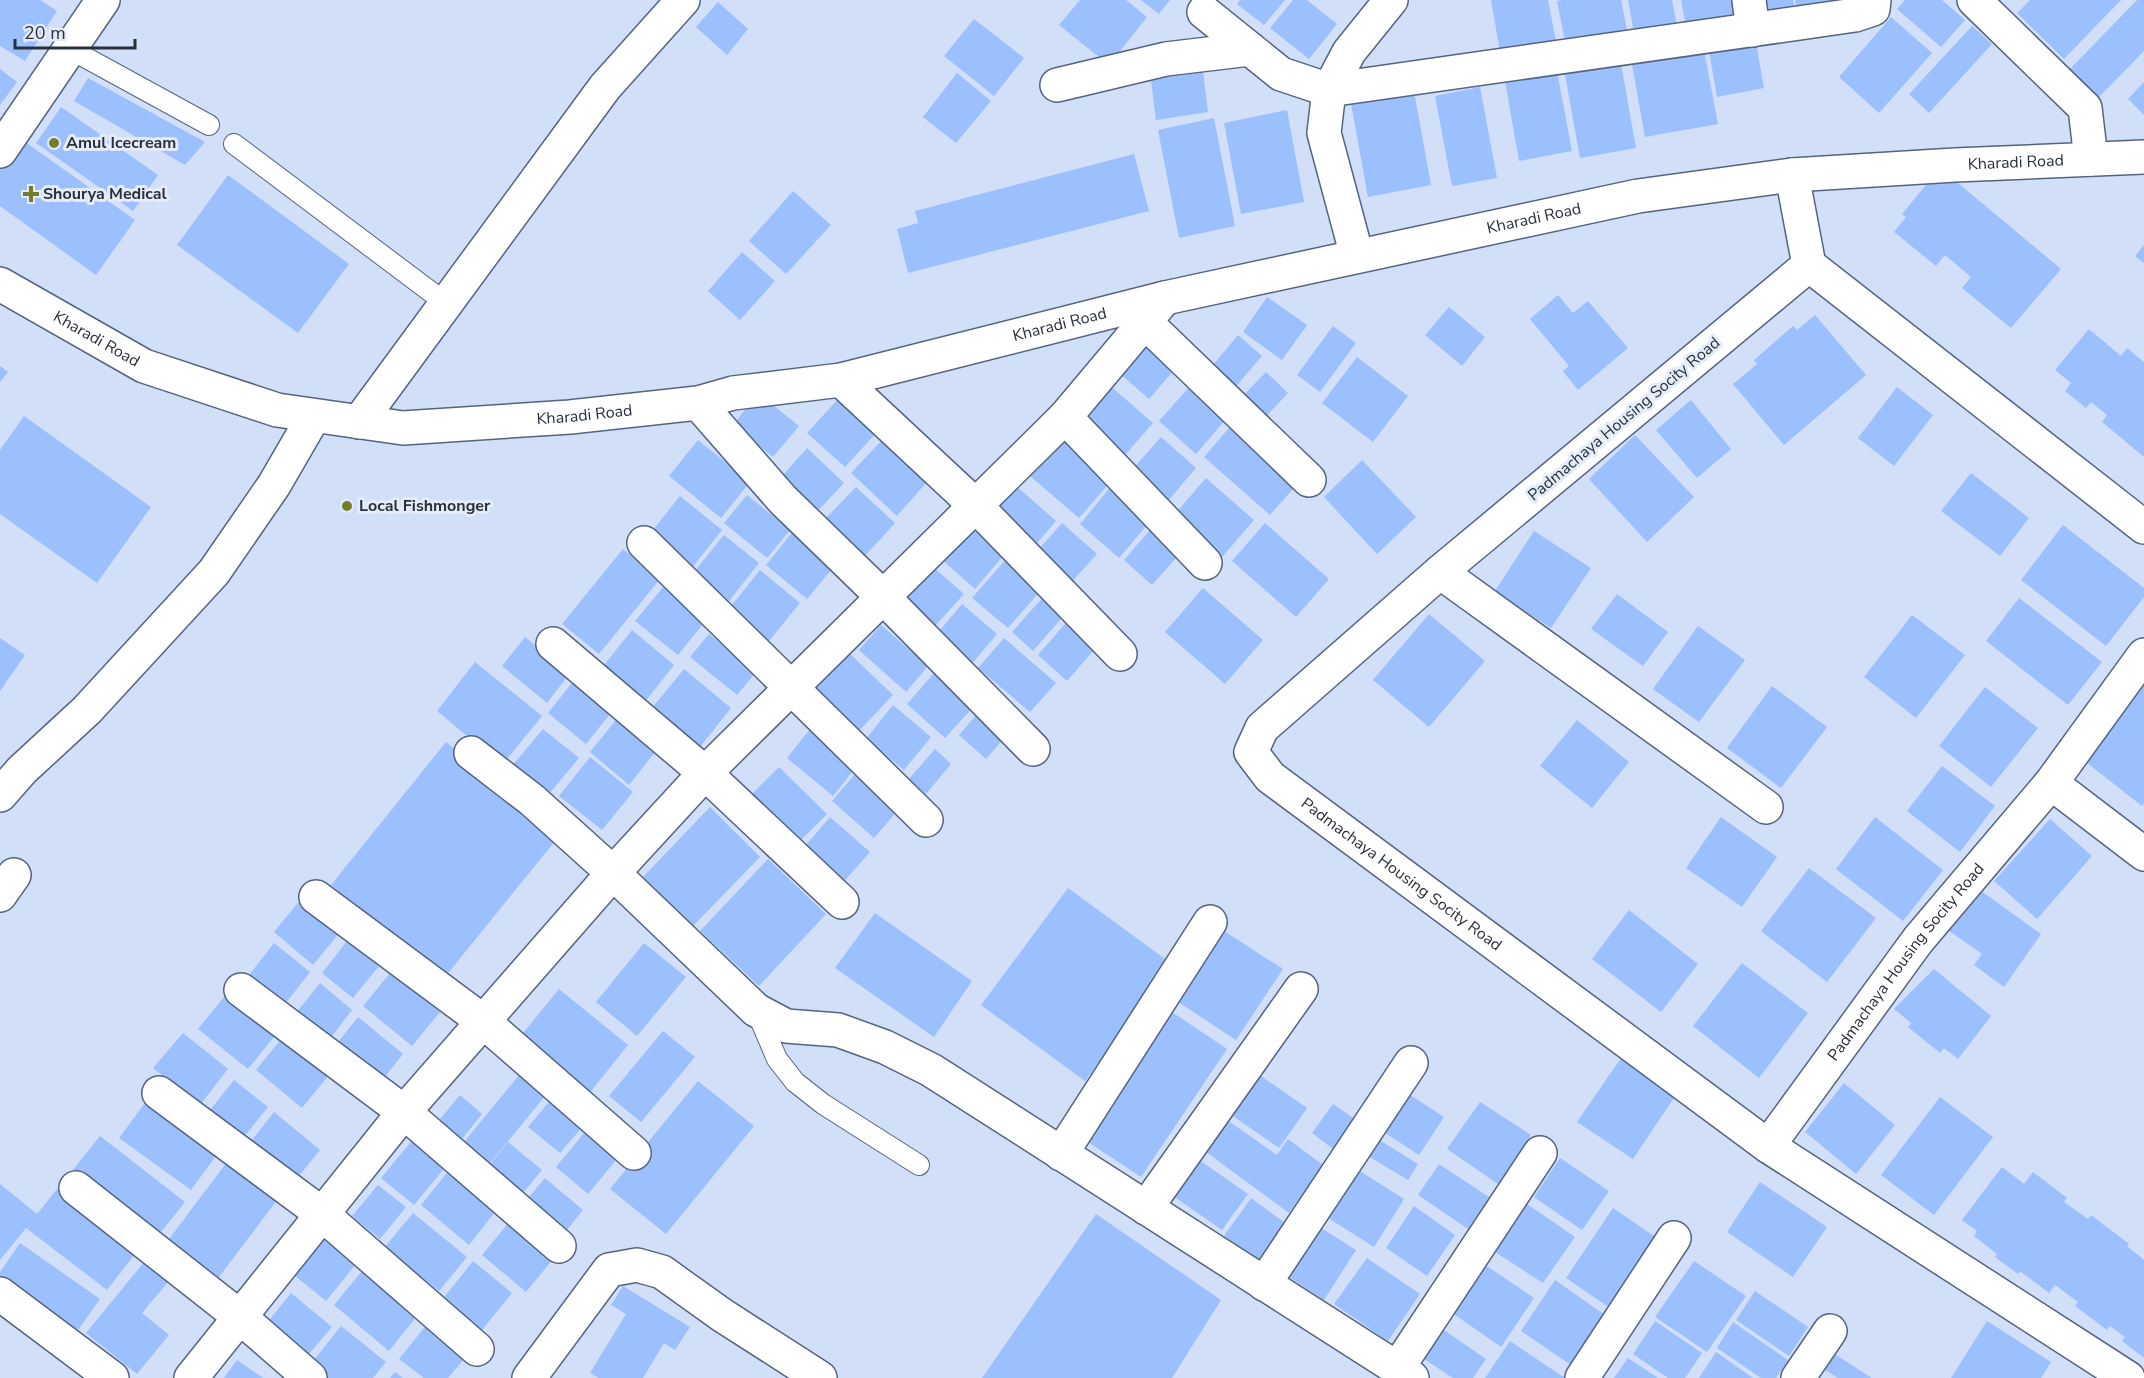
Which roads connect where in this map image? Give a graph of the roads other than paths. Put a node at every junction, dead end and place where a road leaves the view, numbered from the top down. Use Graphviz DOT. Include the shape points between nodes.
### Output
graph roads {
  1 [pos="103,0"];
  2 [pos="683,0"];
  3 [pos="1391,0"];
  4 [pos="1874,0"];
  5 [pos="1974,0"];
  6 [pos="1204,12"];
  7 [pos="1751,15"];
  8 [pos="70,49"];
  9 [pos="1250,49"];
  10 [pos="1057,85"];
  11 [pos="1329,90"];
  12 [pos="209,125"];
  13 [pos="234,144"];
  14 [pos="0,151"];
  15 [pos="2144,157"];
  16 [pos="2091,159"];
  17 [pos="1792,175"];
  18 [pos="1357,256"];
  19 [pos="1809,265"];
  20 [pos="0,284"];
  21 [pos="447,304"];
  22 [pos="1155,310"];
  23 [pos="841,380"];
  24 [pos="698,403"];
  25 [pos="314,416"];
  26 [pos="1065,417"];
  27 [pos="359,422"];
  28 [pos="1309,480"];
  29 [pos="976,506"];
  30 [pos="2144,527"];
  31 [pos="644,543"];
  32 [pos="1205,563"];
  33 [pos="1440,572"];
  34 [pos="883,597"];
  35 [pos="553,644"];
  36 [pos="1120,654"];
  37 [pos="2144,655"];
  38 [pos="791,688"];
  39 [pos="1033,749"];
  40 [pos="471,753"];
  41 [pos="705,773"];
  42 [pos="2051,783"];
  43 [pos="0,795"];
  44 [pos="1766,807"];
  45 [pos="926,820"];
  46 [pos="2144,854"];
  47 [pos="613,873"];
  48 [pos="316,897"];
  49 [pos="842,902"];
  50 [pos="1210,922"];
  51 [pos="1301,989"];
  52 [pos="241,990"];
  53 [pos="756,1010"];
  54 [pos="484,1022"];
  55 [pos="1412,1064"];
  56 [pos="159,1092"];
  57 [pos="404,1112"];
  58 [pos="1768,1146"];
  59 [pos="634,1153"];
  60 [pos="1540,1153"];
  61 [pos="1062,1154"];
  62 [pos="919,1165"];
  63 [pos="76,1188"];
  64 [pos="1146,1208"];
  65 [pos="322,1214"];
  66 [pos="1674,1238"];
  67 [pos="559,1246"];
  68 [pos="1264,1284"];
  69 [pos="0,1294"];
  70 [pos="240,1317"];
  71 [pos="1830,1331"];
  72 [pos="477,1349"];
  73 [pos="1405,1373"];
  74 [pos="112,1378"];
  75 [pos="191,1378"];
  76 [pos="310,1378"];
  77 [pos="529,1378"];
  78 [pos="820,1378"];
  79 [pos="1582,1378"];
  80 [pos="1798,1378"];
  81 [pos="2128,1378"];
  1 -- 8 [label="street"];
  2 -- 21 [label="street" via="605,87"];
  3 -- 11 [label="street" via="1349,52"];
  4 -- 7 [label="street" via="1873,9 1855,15"];
  5 -- 16 [label="street" via="2085,108"];
  6 -- 9 [label="street"];
  7 -- 11 [label="street"];
  8 -- 12 [label="lane"];
  8 -- 14 [label="street"];
  9 -- 10 [label="street" via="1166,59"];
  9 -- 11 [label="street" via="1281,74"];
  11 -- 18 [label="street" via="1324,133"];
  13 -- 21 [label="lane"];
  15 -- 16 [label="street, Kharadi Road"];
  16 -- 17 [label="street, Kharadi Road"];
  17 -- 18 [label="street, Kharadi Road" via="1638,195"];
  17 -- 19 [label="street"];
  18 -- 22 [label="street, Kharadi Road"];
  19 -- 30 [label="street"];
  19 -- 33 [label="street, Padmachaya Housing Socity Road"];
  20 -- 25 [label="street, Kharadi Road" via="144,366 277,411"];
  21 -- 27 [label="street"];
  22 -- 23 [label="street, Kharadi Road"];
  22 -- 26 [label="street"];
  22 -- 28 [label="street"];
  23 -- 24 [label="street, Kharadi Road" via="733,393"];
  23 -- 29 [label="street"];
  24 -- 27 [label="street, Kharadi Road" via="570,417 403,428"];
  24 -- 34 [label="street" via="783,500"];
  25 -- 27 [label="street, Kharadi Road"];
  25 -- 43 [label="street" via="274,484 214,572 87,710"];
  26 -- 29 [label="street"];
  26 -- 32 [label="street"];
  29 -- 34 [label="street"];
  29 -- 36 [label="street"];
  31 -- 38 [label="street"];
  33 -- 44 [label="street"];
  33 -- 58 [label="street, Padmachaya Housing Socity Road" via="1262,728 1251,752 1270,777"];
  34 -- 38 [label="street"];
  34 -- 39 [label="street"];
  35 -- 41 [label="street"];
  37 -- 42 [label="street, Padmachaya Housing Socity Road"];
  38 -- 41 [label="street"];
  38 -- 45 [label="street"];
  40 -- 47 [label="street" via="532,800"];
  41 -- 47 [label="street"];
  41 -- 49 [label="street"];
  42 -- 46 [label="street"];
  42 -- 58 [label="street, Padmachaya Housing Socity Road" via="1918,940"];
  47 -- 53 [label="street"];
  47 -- 54 [label="street"];
  48 -- 54 [label="street"];
  50 -- 61 [label="street"];
  51 -- 64 [label="street"];
  52 -- 57 [label="street"];
  53 -- 61 [label="street" via="786,1026 838,1030 885,1047 931,1070"];
  53 -- 62 [label="lane" via="777,1059 795,1082"];
  54 -- 57 [label="street"];
  54 -- 59 [label="street"];
  55 -- 68 [label="street"];
  56 -- 65 [label="street"];
  57 -- 65 [label="street"];
  57 -- 67 [label="street"];
  58 -- 81 [label="street, Padmachaya Housing Socity Road"];
  60 -- 73 [label="street"];
  61 -- 64 [label="street"];
  63 -- 70 [label="street"];
  64 -- 68 [label="street"];
  65 -- 70 [label="street"];
  65 -- 72 [label="street"];
  66 -- 79 [label="street"];
  68 -- 73 [label="street"];
  69 -- 74 [label="street"];
  70 -- 75 [label="street"];
  70 -- 76 [label="street"];
  71 -- 80 [label="street"];
  77 -- 78 [label="street" via="609,1270 637,1265 662,1272"];
}
